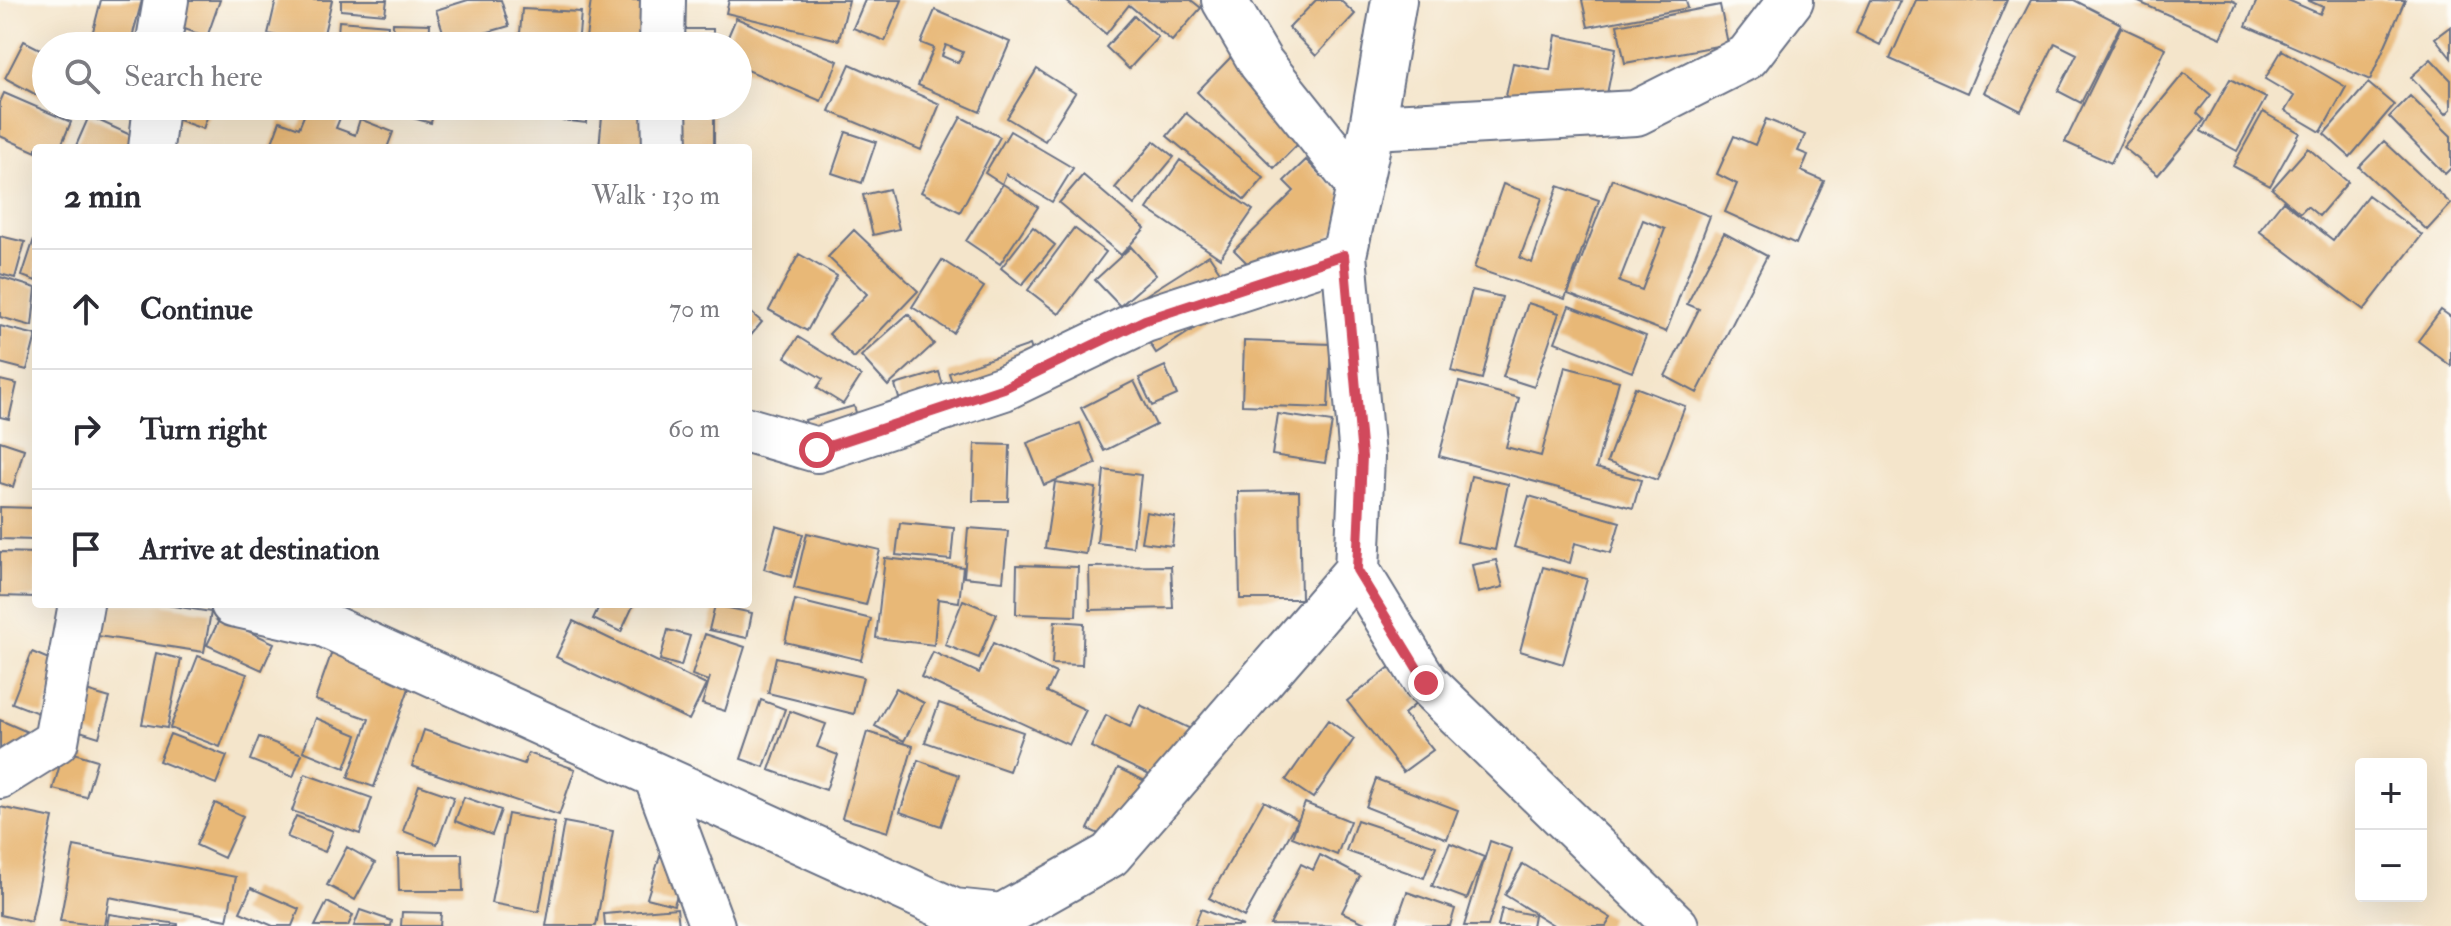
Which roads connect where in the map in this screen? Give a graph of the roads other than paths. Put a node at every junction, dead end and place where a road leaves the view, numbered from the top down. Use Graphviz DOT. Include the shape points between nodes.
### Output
graph roads {
  1 [pos="166,0"];
  2 [pos="663,0"];
  3 [pos="1224,0"];
  4 [pos="1394,0"];
  5 [pos="1791,0"];
  6 [pos="158,32"];
  7 [pos="662,32"];
  8 [pos="154,120"];
  9 [pos="664,120"];
  10 [pos="1372,127"];
  11 [pos="151,144"];
  12 [pos="665,144"];
  13 [pos="1359,186"];
  14 [pos="1344,255"];
  15 [pos="752,431"];
  16 [pos="1357,570"];
  17 [pos="80,608"];
  18 [pos="251,608"];
  19 [pos="0,776"];
  20 [pos="656,776"];
  21 [pos="712,926"];
  22 [pos="1676,926"];
  1 -- 6 [label="street"];
  2 -- 7 [label="street"];
  3 -- 13 [label="street" via="1261,63"];
  4 -- 10 [label="street"];
  5 -- 10 [label="street" via="1747,57 1636,113"];
  8 -- 11 [label="street"];
  9 -- 12 [label="street"];
  10 -- 13 [label="street"];
  13 -- 14 [label="street"];
  14 -- 15 [label="street" via="1145,320 1004,388 817,450"];
  14 -- 16 [label="street" via="1362,457"];
  16 -- 20 [label="street" via="1110,855 1002,916 954,911"];
  16 -- 22 [label="street" via="1426,683"];
  17 -- 19 [label="street" via="56,741"];
  18 -- 20 [label="street" via="323,624"];
  20 -- 21 [label="street"];
}
